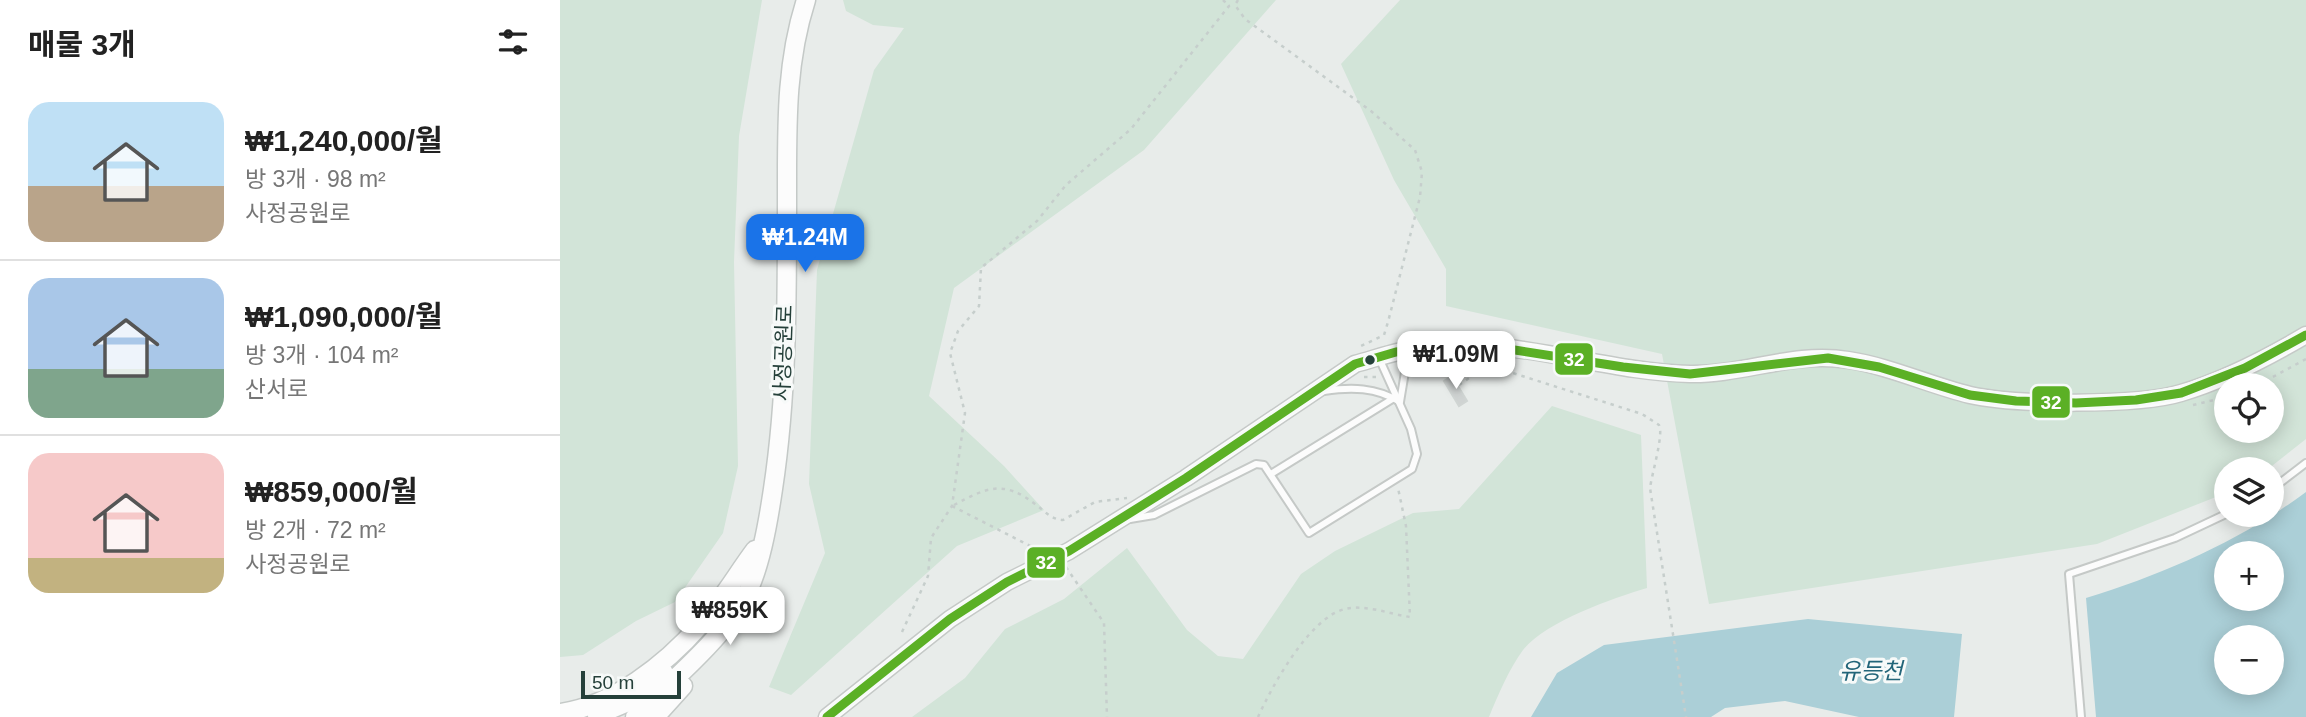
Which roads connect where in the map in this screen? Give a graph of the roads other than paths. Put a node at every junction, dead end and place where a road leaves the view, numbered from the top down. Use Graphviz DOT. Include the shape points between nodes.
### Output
graph roads {
  1 [pos="806,0"];
  2 [pos="2306,335"];
  3 [pos="1422,347"];
  4 [pos="1379,357"];
  5 [pos="1316,392"];
  6 [pos="1397,400"];
  7 [pos="2306,463"];
  8 [pos="1271,474"];
  9 [pos="2284,480"];
  10 [pos="2214,520"];
  11 [pos="1114,522"];
  12 [pos="764,539"];
  13 [pos="743,601"];
  14 [pos="560,713"];
  15 [pos="601,716"];
  16 [pos="576,717"];
  17 [pos="635,717"];
  18 [pos="655,717"];
  19 [pos="827,717"];
  20 [pos="2081,717"];
  1 -- 12 [label="main road, 사정공원로" via="794,38 786,104 784,375 776,471"];
  2 -- 3 [label="street" via="2263,361 2180,394 2131,400 1972,396 1849,360 1785,359 1692,374 1521,350"];
  3 -- 4 [label="street"];
  3 -- 6 [label="lane" via="1406,366"];
  4 -- 5 [label="street" via="1355,364"];
  4 -- 6 [label="lane"];
  5 -- 6 [label="lane" via="1356,388"];
  5 -- 11 [label="street"];
  6 -- 8 [label="lane"];
  6 -- 8 [label="lane" via="1417,454 1412,470 1396,482 1309,533"];
  7 -- 9 [label="lane"];
  8 -- 11 [label="lane" via="1256,464 1154,515"];
  10 -- 20 [label="lane" via="2175,538 2068,573"];
  11 -- 19 [label="street" via="950,619"];
  12 -- 13 [label="main road, 사정공원로"];
  12 -- 14 [label="main road" via="701,624 657,665 594,704"];
  12 -- 15 [label="main road, 사정공원로" via="702,635 628,702"];
  13 -- 17 [label="main road, 사정공원로"];
  13 -- 18 [label="main road" via="724,638"];
  15 -- 16 [label="main road, 사정공원로"];
}
